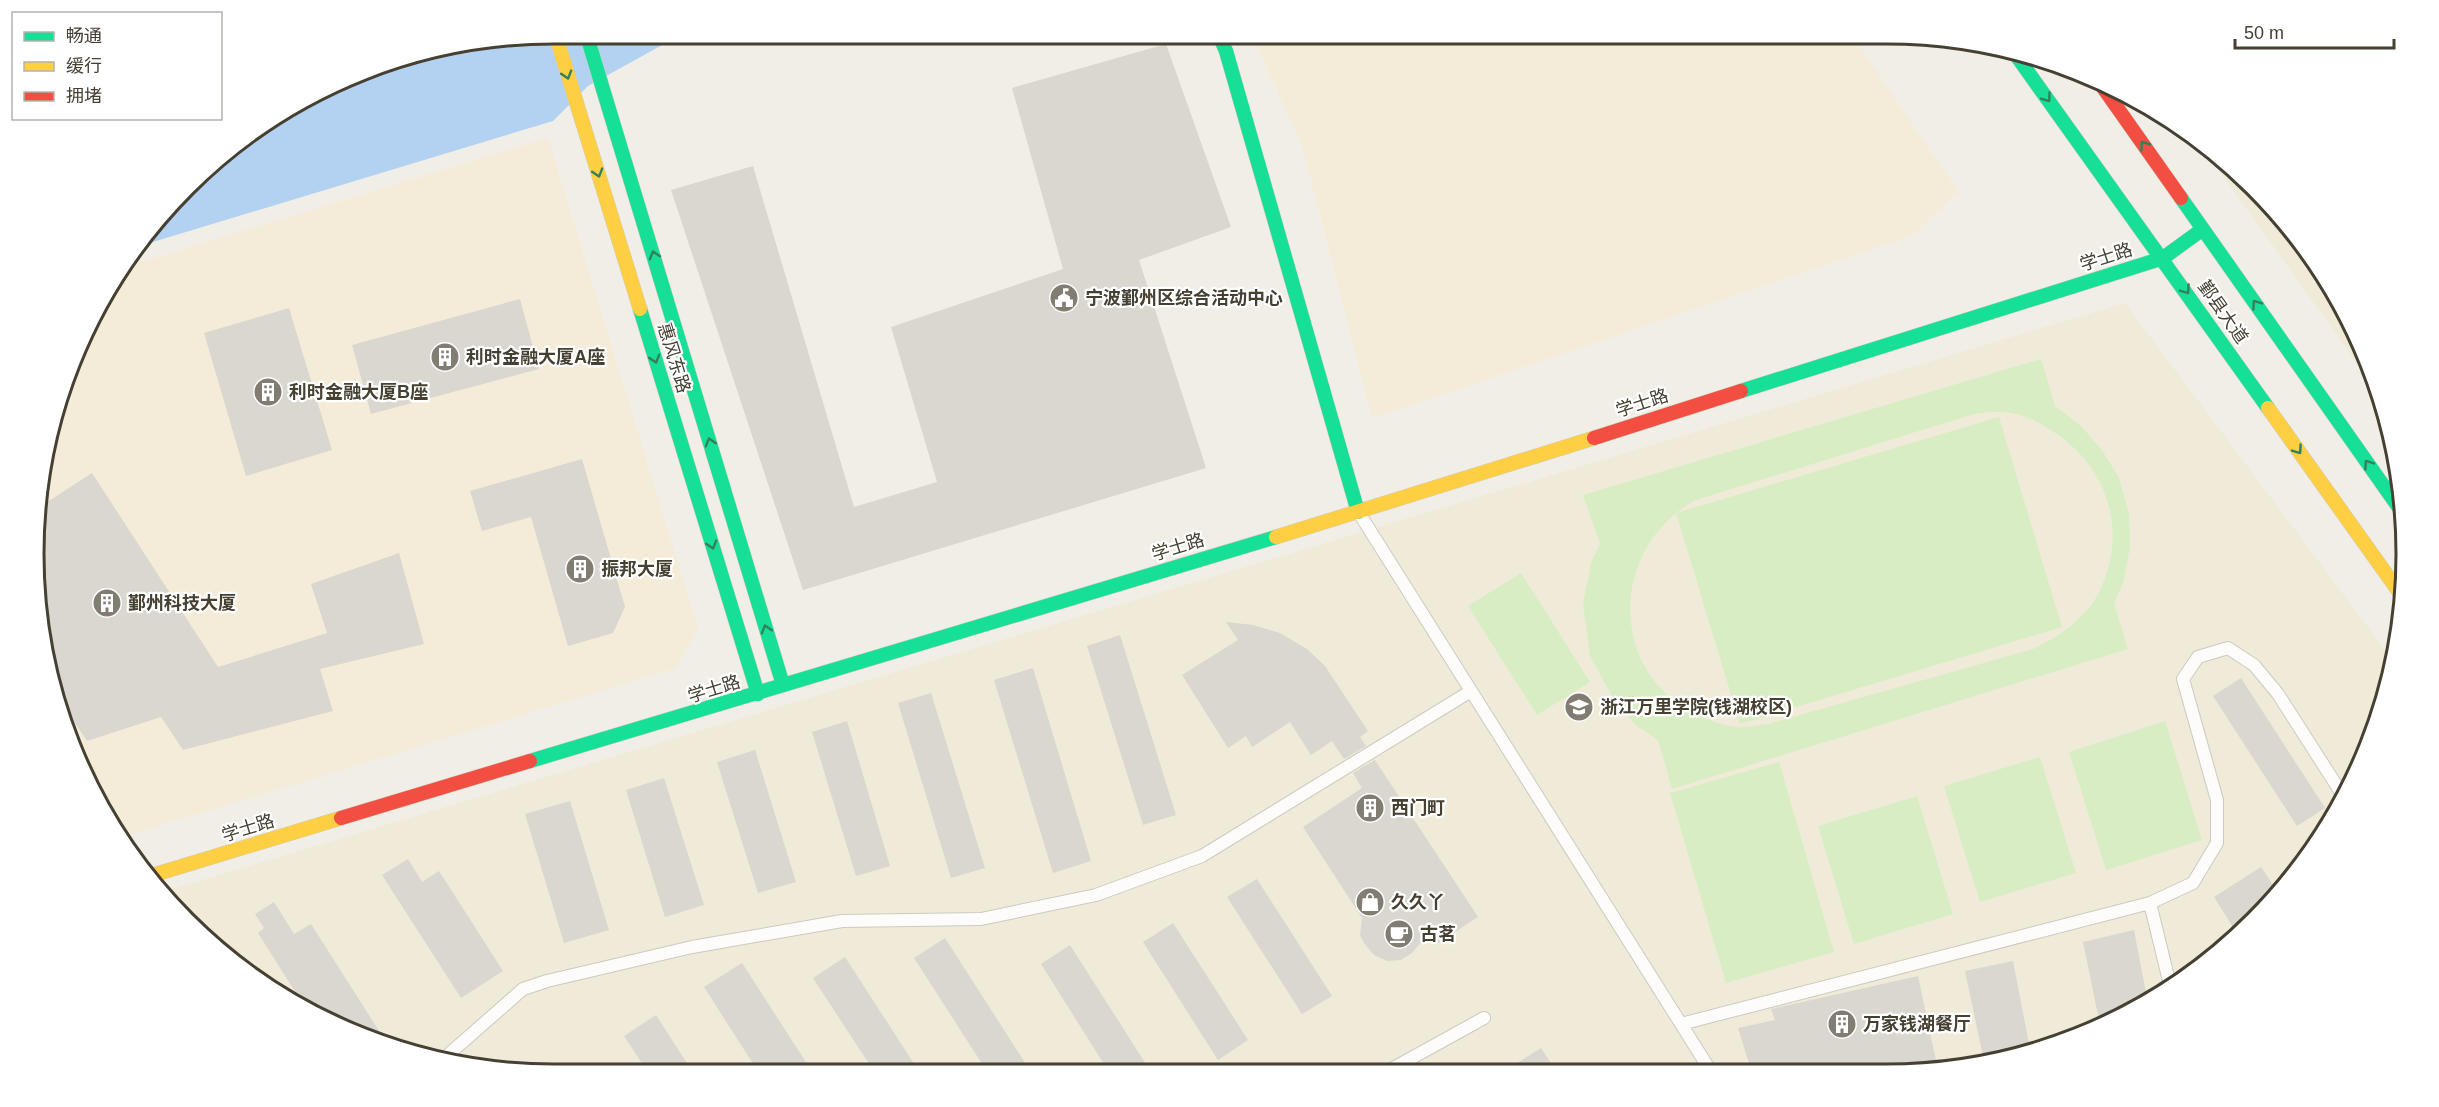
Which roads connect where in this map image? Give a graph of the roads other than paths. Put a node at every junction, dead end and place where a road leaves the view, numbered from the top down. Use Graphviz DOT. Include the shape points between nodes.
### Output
graph roads {
  1 [pos="558,44"];
  2 [pos="589,44"];
  3 [pos="1223,44"];
  4 [pos="2021,62"];
  5 [pos="2108,95"];
  6 [pos="2203,229"];
  7 [pos="2163,258"];
  8 [pos="2392,498"];
  9 [pos="1358,512"];
  10 [pos="2394,585"];
  11 [pos="783,685"];
  12 [pos="1471,691"];
  13 [pos="758,694"];
  14 [pos="2338,788"];
  15 [pos="157,874"];
  16 [pos="2150,903"];
  17 [pos="2168,978"];
  18 [pos="1484,1018"];
  19 [pos="1681,1024"];
  20 [pos="450,1053"];
  21 [pos="1401,1064"];
  22 [pos="1706,1064"];
  1 -- 13 [label="street, 惠风东路, one-way"];
  11 -- 2 [label="street, 惠风东路, one-way"];
  3 -- 9 [label="street"];
  4 -- 7 [label="street, 鄞县大道, one-way"];
  6 -- 5 [label="street, 鄞县大道, one-way"];
  6 -- 7 [label="street, 学士路"];
  8 -- 6 [label="street, 鄞县大道, one-way"];
  7 -- 9 [label="street, 学士路"];
  7 -- 10 [label="street, 鄞县大道, one-way"];
  9 -- 11 [label="street, 学士路"];
  9 -- 12 [label="lane"];
  11 -- 13 [label="street, 学士路"];
  12 -- 19 [label="lane"];
  12 -- 20 [label="lane" via="1202,856 1096,895 981,919 842,921 692,947 547,981 523,989"];
  13 -- 15 [label="street, 学士路"];
  14 -- 16 [label="lane" via="2278,694 2254,665 2228,648 2198,657 2183,679 2217,800 2217,843 2193,883"];
  16 -- 17 [label="lane"];
  16 -- 19 [label="lane"];
  18 -- 21 [label="lane"];
  19 -- 22 [label="lane"];
}
